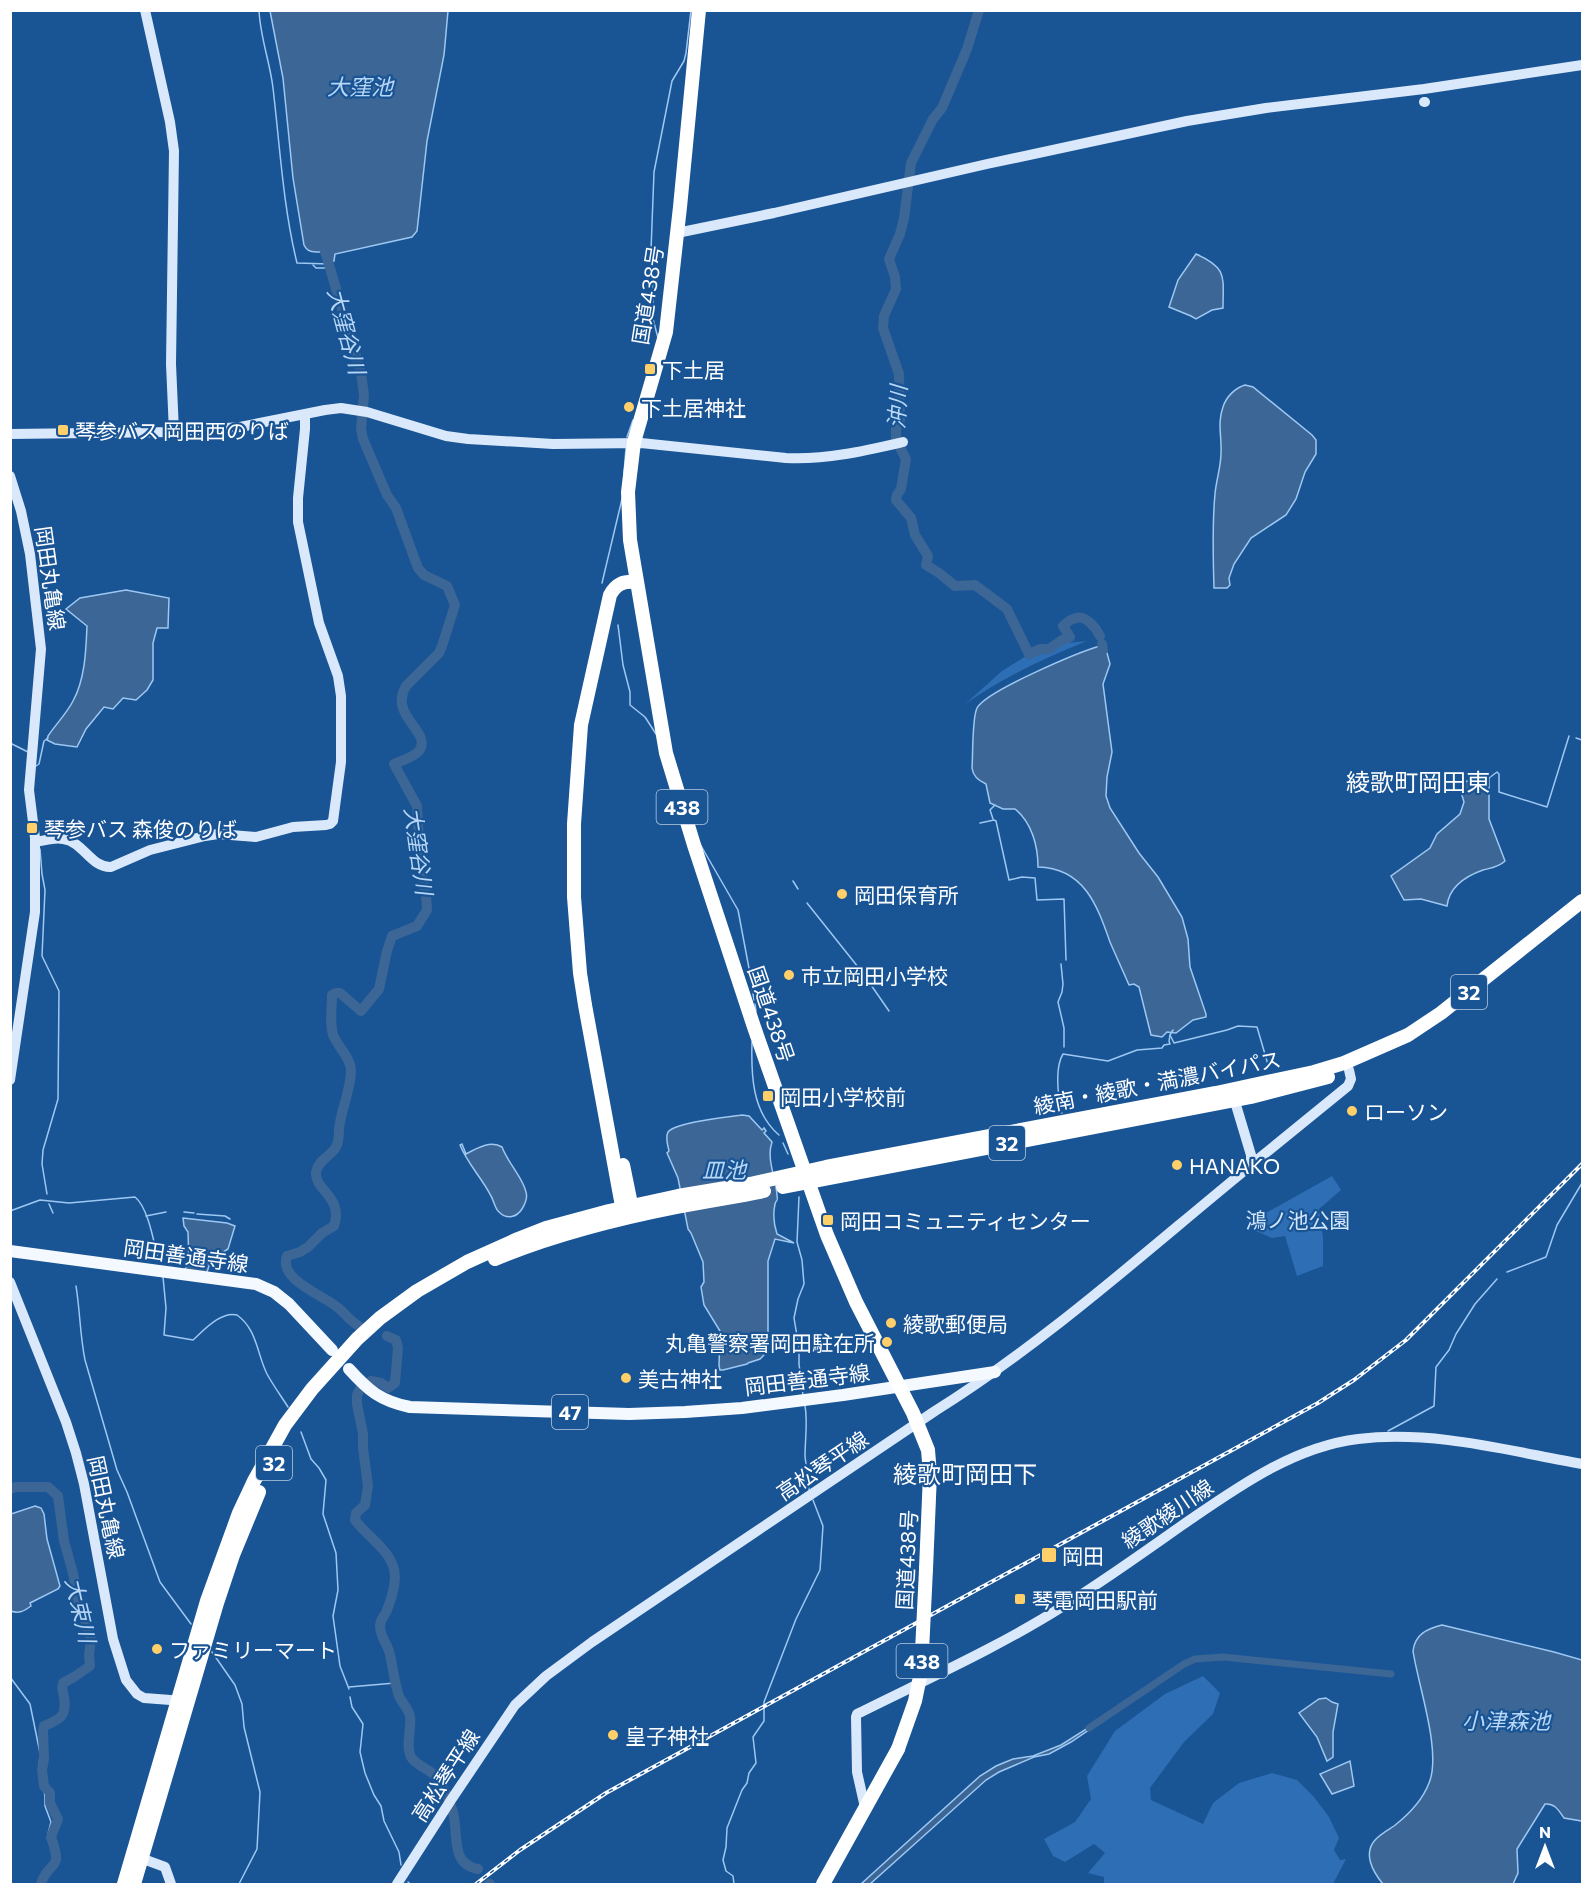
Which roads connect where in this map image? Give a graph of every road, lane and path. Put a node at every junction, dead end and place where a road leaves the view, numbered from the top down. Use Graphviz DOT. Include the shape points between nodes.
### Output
graph roads {
  1 [pos="145,10"];
  2 [pos="699,10"];
  3 [pos="1582,65"];
  4 [pos="677,233"];
  5 [pos="305,415"];
  6 [pos="174,432"];
  7 [pos="10,434"];
  8 [pos="629,443"];
  9 [pos="900,443"];
  10 [pos="10,476"];
  11 [pos="636,582"];
  12 [pos="38,841"];
  13 [pos="1582,901"];
  14 [pos="1582,913"];
  15 [pos="1349,1070"];
  16 [pos="10,1080"];
  17 [pos="1232,1095"];
  18 [pos="1251,1165"];
  19 [pos="808,1177"];
  20 [pos="628,1213"];
  21 [pos="10,1251"];
  22 [pos="10,1282"];
  23 [pos="332,1350"];
  24 [pos="349,1369"];
  25 [pos="995,1372"];
  26 [pos="898,1387"];
  27 [pos="918,1424"];
  28 [pos="1582,1464"];
  29 [pos="183,1701"];
  30 [pos="858,1776"];
  31 [pos="883,1778"];
  32 [pos="866,1806"];
  33 [pos="137,1857"];
  34 [pos="124,1884"];
  35 [pos="134,1884"];
  36 [pos="171,1884"];
  37 [pos="397,1884"];
  38 [pos="823,1884"];
  1 -- 6 [label="main road" via="174,151"];
  2 -- 4 [label="highway, 国道438号 / 438"];
  3 -- 4 [label="main road" via="1187,121"];
  4 -- 8 [label="highway, 国道438号 / 438" via="666,332"];
  5 -- 6 [label="main road" via="240,427"];
  5 -- 8 [label="main road" via="333,408 364,411 468,439"];
  5 -- 12 [label="main road" via="298,522 319,623 341,696 341,762 333,820 326,825 293,827 256,837 206,836 150,850 111,867 98,864 69,840"];
  6 -- 7 [label="main road"];
  8 -- 9 [label="main road" via="807,459"];
  8 -- 11 [label="highway, 国道438号 / 438" via="628,518"];
  10 -- 12 [label="main road, 岡田丸亀線" via="30,554 41,648 29,790"];
  11 -- 19 [label="highway, 国道438号 / 438" via="673,778 754,1027"];
  11 -- 20 [label="highway" via="622,583 610,595 581,725 574,824 574,909 580,973"];
  12 -- 16 [label="main road, 岡田丸亀線" via="34,927"];
  13 -- 17 [label="highway, 綾南・綾歌・満濃バイパス / 32" via="1464,996 1408,1035 1344,1063"];
  14 -- 15 [label="highway, 綾南・綾歌・満濃バイパス / 32" via="1429,1032"];
  15 -- 17 [label="highway, 綾南・綾歌・満濃バイパス / 32" via="1290,1088"];
  15 -- 18 [label="main road, 高松琴平線" via="1348,1086"];
  17 -- 18 [label="main road"];
  17 -- 19 [label="highway, 綾南・綾歌・満濃バイパス / 32"];
  18 -- 25 [label="main road, 高松琴平線"];
  19 -- 20 [label="highway, 綾南・綾歌・満濃バイパス / 32"];
  19 -- 26 [label="highway, 国道438号 / 438" via="846,1280"];
  20 -- 29 [label="highway, 綾南・綾歌・満濃バイパス / 32" via="546,1228 467,1262 380,1318 335,1361 285,1425 239,1513 207,1601"];
  21 -- 23 [label="main road, 岡田善通寺線" via="256,1284 289,1304"];
  22 -- 29 [label="main road, 岡田丸亀線" via="76,1453 113,1639 126,1680 144,1698"];
  24 -- 26 [label="main road, 岡田善通寺線 / 47" via="379,1397 410,1407 629,1414 685,1412"];
  25 -- 26 [label="main road, 岡田善通寺線 / 47"];
  25 -- 27 [label="main road, 高松琴平線"];
  26 -- 27 [label="highway, 国道438号 / 438"];
  27 -- 31 [label="highway, 国道438号 / 438, bridge" via="930,1463 921,1672 898,1749"];
  27 -- 37 [label="main road, 高松琴平線" via="546,1676 515,1705"];
  28 -- 30 [label="main road, 綾歌綾川線" via="1418,1437 1352,1440 1281,1463 1044,1618 857,1714"];
  29 -- 33 [label="highway, 綾南・綾歌・満濃バイパス / 32" via="145,1806"];
  30 -- 31 [label="main road" via="869,1785"];
  30 -- 32 [label="main road, 綾歌綾川線"];
  31 -- 32 [label="highway, 国道438号 / 438"];
  32 -- 38 [label="highway, 国道438号 / 438"];
  33 -- 34 [label="highway, 綾南・綾歌・満濃バイパス / 32"];
  33 -- 35 [label="highway, 綾南・綾歌・満濃バイパス / 32"];
  33 -- 36 [label="main road" via="165,1867"];
}
